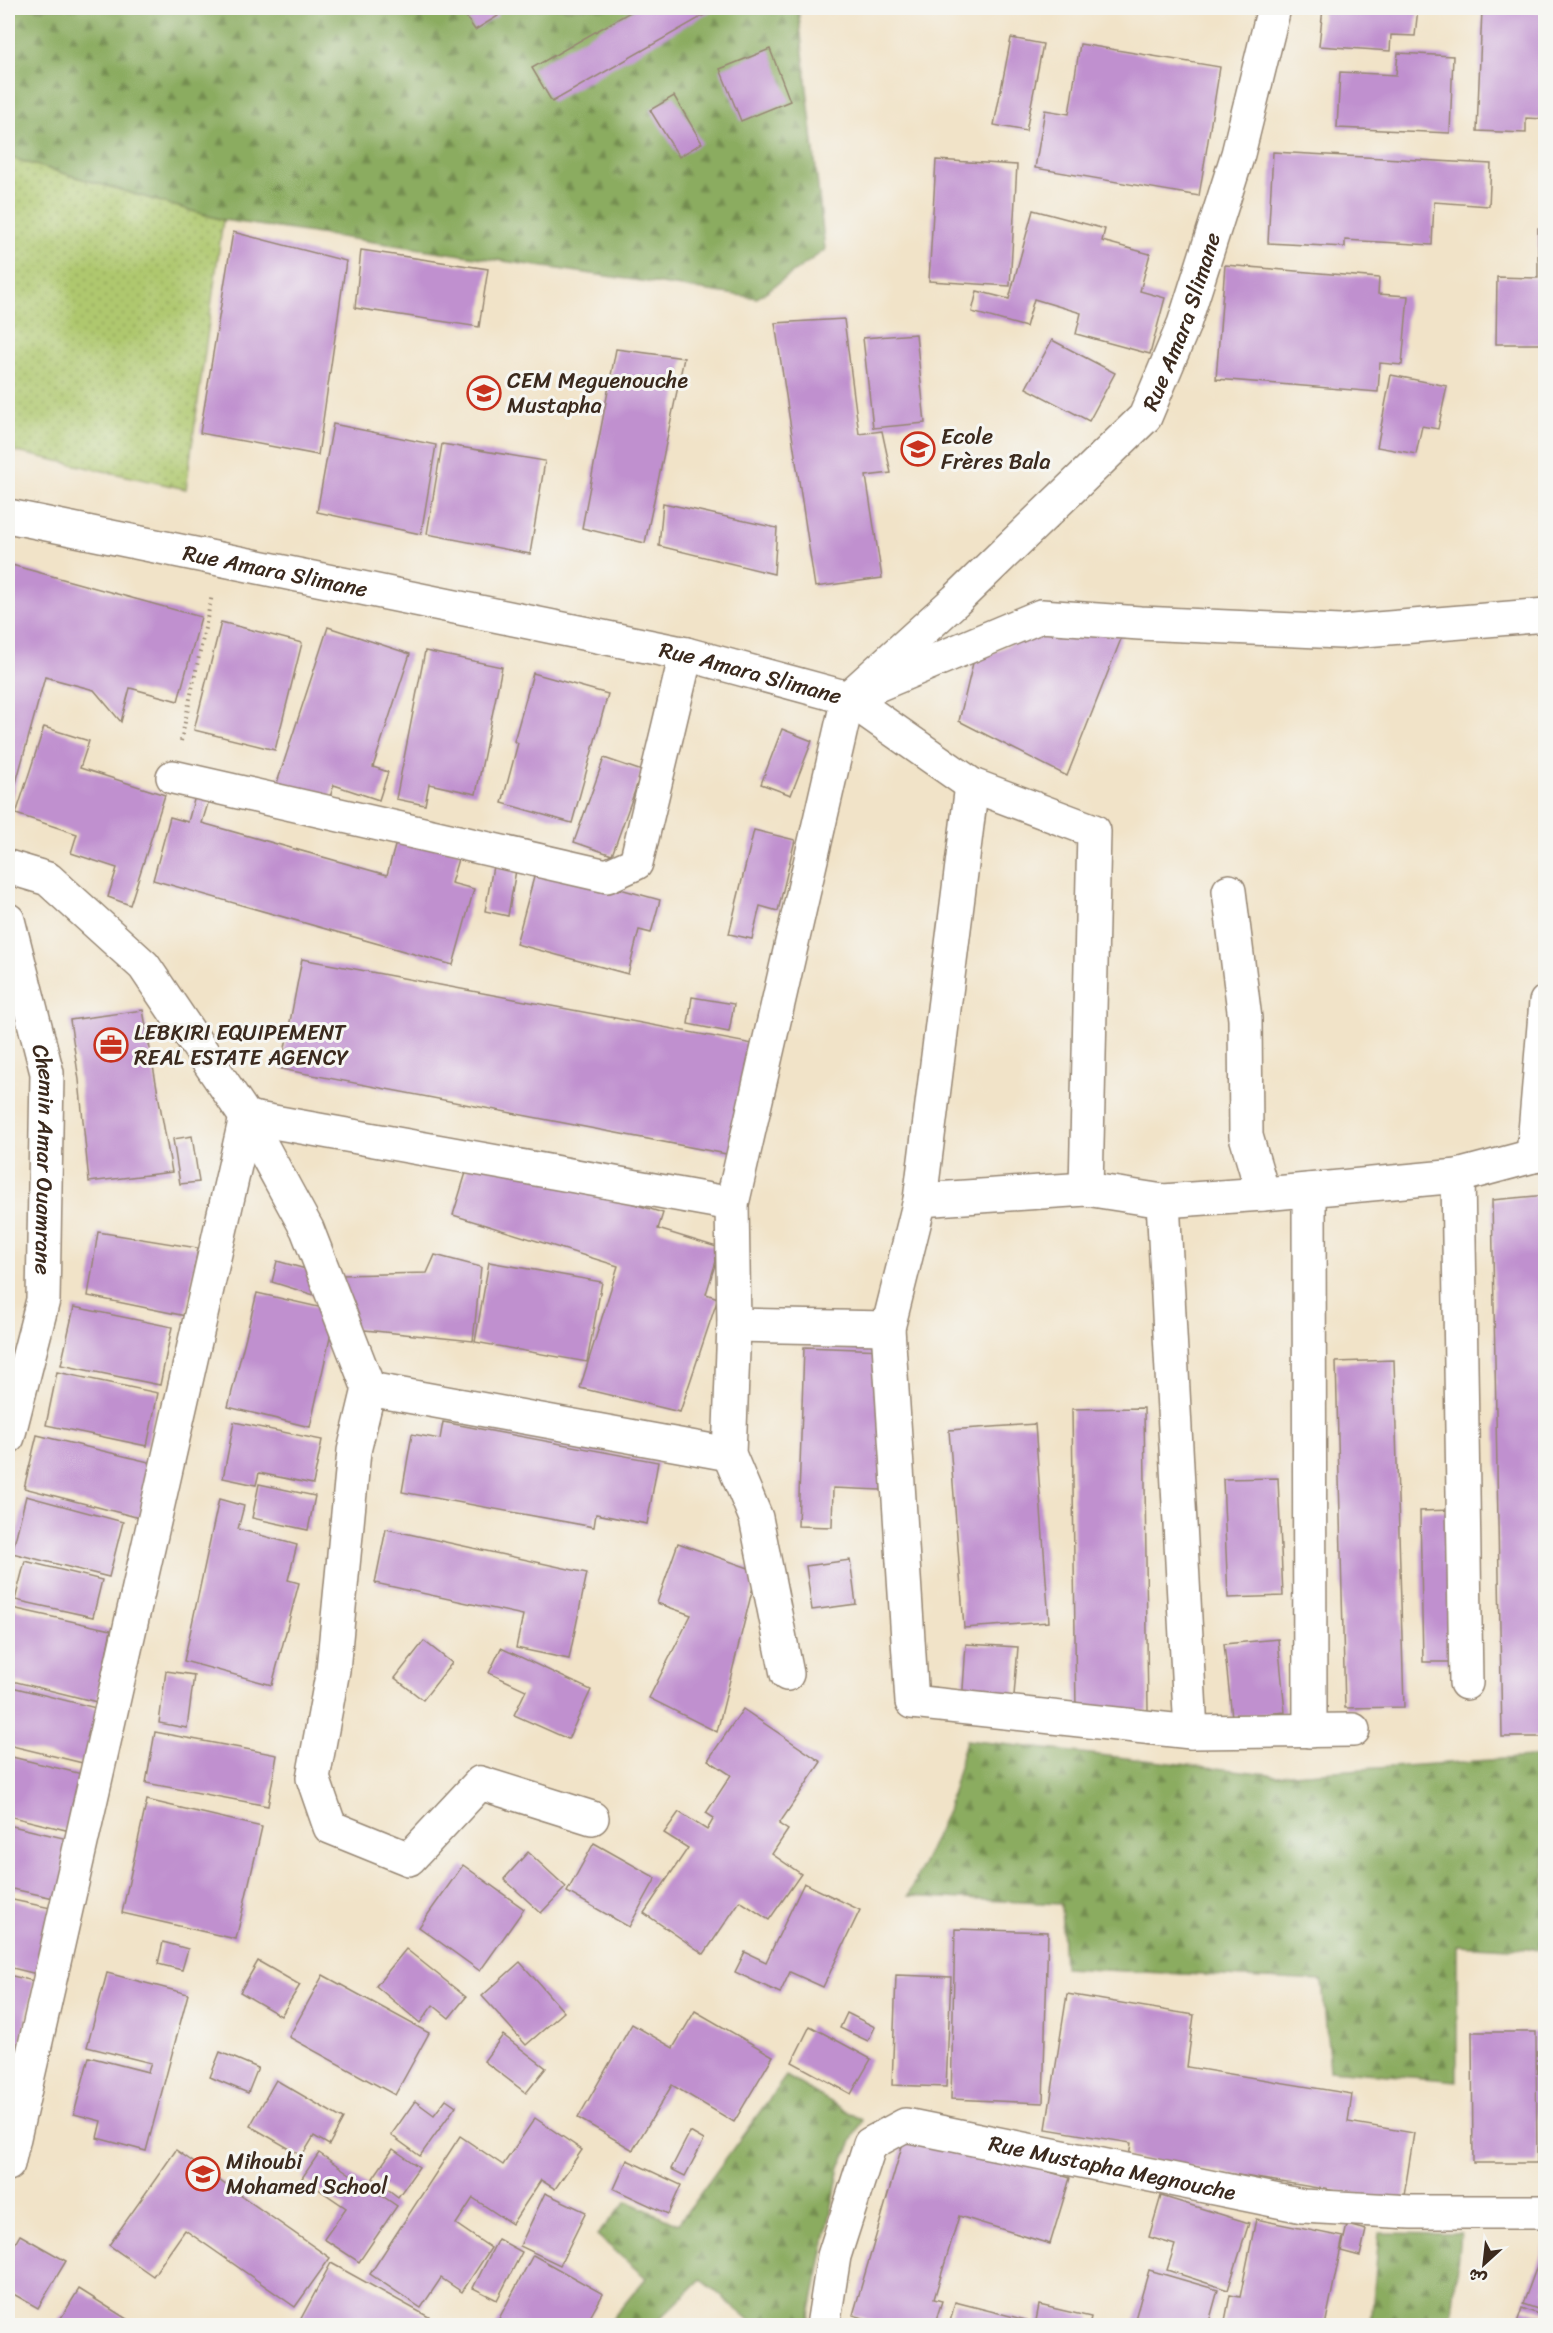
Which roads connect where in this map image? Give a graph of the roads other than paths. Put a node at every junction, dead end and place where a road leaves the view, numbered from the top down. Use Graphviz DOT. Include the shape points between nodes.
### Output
graph roads {
  1 [pos="1274,8"];
  2 [pos="8,516"];
  3 [pos="1545,615"];
  4 [pos="686,654"];
  5 [pos="848,698"];
  6 [pos="173,777"];
  7 [pos="972,785"];
  8 [pos="8,867"];
  9 [pos="1229,891"];
  10 [pos="8,920"];
  11 [pos="1545,1002"];
  12 [pos="246,1118"];
  13 [pos="1539,1155"];
  14 [pos="1458,1176"];
  15 [pos="1086,1189"];
  16 [pos="1309,1190"];
  17 [pos="1263,1194"];
  18 [pos="920,1200"];
  19 [pos="1163,1201"];
  20 [pos="732,1204"];
  21 [pos="734,1325"];
  22 [pos="888,1328"];
  23 [pos="369,1389"];
  24 [pos="8,1437"];
  25 [pos="729,1454"];
  26 [pos="787,1674"];
  27 [pos="1466,1683"];
  28 [pos="1353,1730"];
  29 [pos="1310,1731"];
  30 [pos="1191,1732"];
  31 [pos="592,1818"];
  32 [pos="8,2164"];
  33 [pos="1545,2212"];
  34 [pos="823,2325"];
  1 -- 5 [label="street, Rue Amara Slimane" via="1238,154 1184,324 1145,417 956,600"];
  2 -- 4 [label="street, Rue Amara Slimane"];
  3 -- 5 [label="street" via="1340,632 1041,616"];
  4 -- 5 [label="street, Rue Amara Slimane"];
  4 -- 6 [label="street" via="636,863 607,876"];
  5 -- 7 [label="street"];
  5 -- 20 [label="street"];
  7 -- 15 [label="street" via="1094,831"];
  7 -- 18 [label="street"];
  8 -- 12 [label="street" via="48,879 144,966"];
  9 -- 17 [label="street" via="1245,1019 1246,1136"];
  10 -- 24 [label="street, Chemin Amar Ouamrane" via="47,1073 43,1300"];
  11 -- 13 [label="street"];
  12 -- 20 [label="street"];
  12 -- 23 [label="street" via="307,1229"];
  12 -- 32 [label="street"];
  13 -- 14 [label="street"];
  14 -- 16 [label="street"];
  14 -- 27 [label="street"];
  15 -- 18 [label="street"];
  15 -- 19 [label="street"];
  16 -- 17 [label="street"];
  16 -- 29 [label="street"];
  17 -- 19 [label="street"];
  18 -- 22 [label="street"];
  19 -- 30 [label="street"];
  20 -- 21 [label="street"];
  21 -- 22 [label="street"];
  21 -- 25 [label="street"];
  22 -- 30 [label="street" via="912,1702"];
  23 -- 25 [label="street"];
  23 -- 31 [label="street" via="354,1451 333,1670 313,1778 330,1827 409,1859 480,1783"];
  25 -- 26 [label="street" via="756,1518"];
  28 -- 29 [label="street"];
  29 -- 30 [label="street"];
  33 -- 34 [label="street, Rue Mustapha Megnouche" via="1411,2212 1303,2206 905,2125 870,2144 834,2256"];
}
